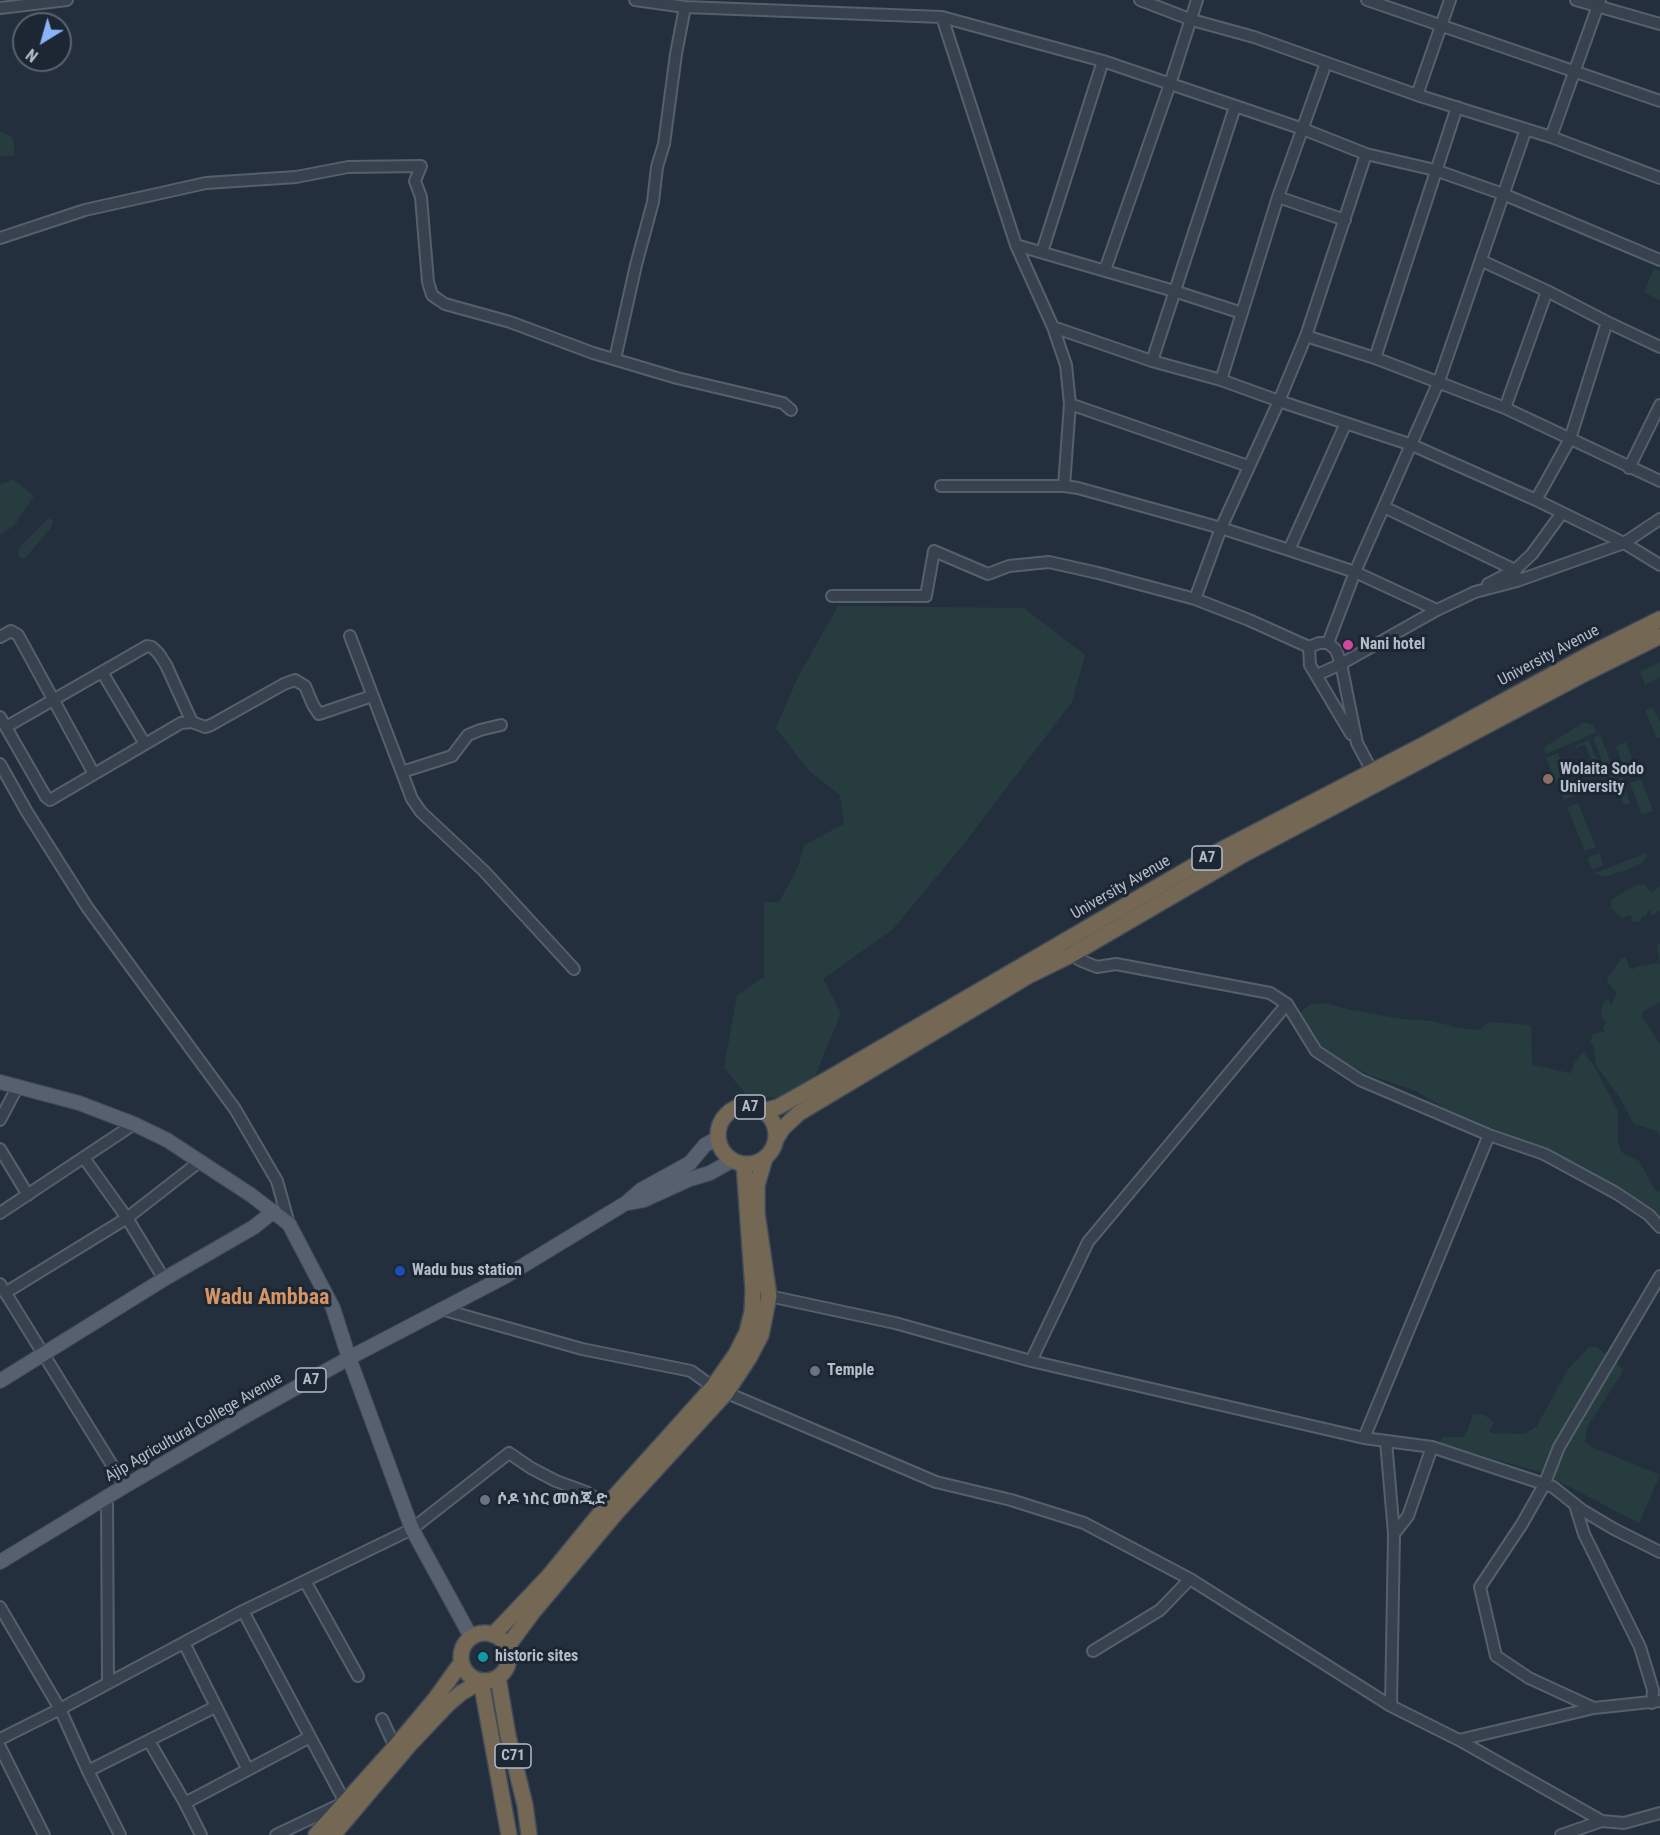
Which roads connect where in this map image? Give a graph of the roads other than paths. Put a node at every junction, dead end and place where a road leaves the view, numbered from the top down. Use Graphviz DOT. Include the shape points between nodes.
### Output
graph roads {
  1 [pos="67,0"];
  2 [pos="635,0"];
  3 [pos="1140,0"];
  4 [pos="1197,0"];
  5 [pos="1367,0"];
  6 [pos="1450,0"];
  7 [pos="1576,0"];
  8 [pos="1599,4"];
  9 [pos="4,5"];
  10 [pos="727,5"];
  11 [pos="685,7"];
  12 [pos="942,17"];
  13 [pos="1192,20"];
  14 [pos="1660,24"];
  15 [pos="1442,25"];
  16 [pos="1103,61"];
  17 [pos="1326,63"];
  18 [pos="1574,72"];
  19 [pos="1170,84"];
  20 [pos="1417,95"];
  21 [pos="1660,101"];
  22 [pos="1235,107"];
  23 [pos="1457,107"];
  24 [pos="1303,129"];
  25 [pos="1526,129"];
  26 [pos="1551,137"];
  27 [pos="1366,154"];
  28 [pos="1435,170"];
  29 [pos="1660,178"];
  30 [pos="1503,194"];
  31 [pos="1278,197"];
  32 [pos="1345,220"];
  33 [pos="0,238"];
  34 [pos="1016,245"];
  35 [pos="1042,252"];
  36 [pos="1660,259"];
  37 [pos="1482,261"];
  38 [pos="1105,270"];
  39 [pos="1174,291"];
  40 [pos="1547,291"];
  41 [pos="1242,313"];
  42 [pos="1607,322"];
  43 [pos="1053,327"];
  44 [pos="1306,336"];
  45 [pos="1660,347"];
  46 [pos="1375,358"];
  47 [pos="615,359"];
  48 [pos="1152,361"];
  49 [pos="1221,380"];
  50 [pos="1439,381"];
  51 [pos="1279,401"];
  52 [pos="1070,404"];
  53 [pos="1660,405"];
  54 [pos="1505,408"];
  55 [pos="791,410"];
  56 [pos="1346,423"];
  57 [pos="1570,439"];
  58 [pos="1412,445"];
  59 [pos="1248,466"];
  60 [pos="1629,468"];
  61 [pos="1660,481"];
  62 [pos="941,486"];
  63 [pos="1064,486"];
  64 [pos="1536,500"];
  65 [pos="1384,507"];
  66 [pos="1562,513"];
  67 [pos="1660,519"];
  68 [pos="1221,528"];
  69 [pos="1624,543"];
  70 [pos="1289,550"];
  71 [pos="1660,565"];
  72 [pos="1355,572"];
  73 [pos="1516,575"];
  74 [pos="832,596"];
  75 [pos="1195,600"];
  76 [pos="1437,610"];
  77 [pos="1660,619"];
  78 [pos="350,636"];
  79 [pos="1660,636"];
  80 [pos="0,637"];
  81 [pos="1328,643"];
  82 [pos="1309,647"];
  83 [pos="1595,659"];
  84 [pos="1341,664"];
  85 [pos="102,672"];
  86 [pos="1317,675"];
  87 [pos="372,696"];
  88 [pos="53,701"];
  89 [pos="0,717"];
  90 [pos="192,722"];
  91 [pos="501,725"];
  92 [pos="6,728"];
  93 [pos="1357,743"];
  94 [pos="145,744"];
  95 [pos="0,764"];
  96 [pos="1372,771"];
  97 [pos="402,772"];
  98 [pos="94,774"];
  99 [pos="1067,948"];
  100 [pos="574,969"];
  101 [pos="1287,1004"];
  102 [pos="0,1082"];
  103 [pos="18,1086"];
  104 [pos="763,1111"];
  105 [pos="0,1120"];
  106 [pos="134,1124"];
  107 [pos="1489,1135"];
  108 [pos="718,1138"];
  109 [pos="776,1139"];
  110 [pos="0,1149"];
  111 [pos="84,1158"];
  112 [pos="765,1158"];
  113 [pos="199,1161"];
  114 [pos="738,1162"];
  115 [pos="28,1195"];
  116 [pos="626,1203"];
  117 [pos="274,1211"];
  118 [pos="0,1213"];
  119 [pos="127,1218"];
  120 [pos="289,1224"];
  121 [pos="1660,1227"];
  122 [pos="1660,1276"];
  123 [pos="164,1279"];
  124 [pos="3,1288"];
  125 [pos="769,1296"];
  126 [pos="441,1309"];
  127 [pos="43,1355"];
  128 [pos="349,1358"];
  129 [pos="1031,1361"];
  130 [pos="0,1381"];
  131 [pos="719,1390"];
  132 [pos="1364,1438"];
  133 [pos="1386,1441"];
  134 [pos="1432,1447"];
  135 [pos="1544,1485"];
  136 [pos="124,1486"];
  137 [pos="107,1496"];
  138 [pos="1575,1505"];
  139 [pos="612,1508"];
  140 [pos="412,1529"];
  141 [pos="1394,1534"];
  142 [pos="1660,1552"];
  143 [pos="0,1562"];
  144 [pos="1190,1580"];
  145 [pos="305,1581"];
  146 [pos="0,1607"];
  147 [pos="243,1611"];
  148 [pos="493,1635"];
  149 [pos="471,1637"];
  150 [pos="184,1643"];
  151 [pos="1093,1650"];
  152 [pos="508,1653"];
  153 [pos="461,1663"];
  154 [pos="358,1676"];
  155 [pos="498,1677"];
  156 [pos="480,1681"];
  157 [pos="108,1683"];
  158 [pos="1656,1702"];
  159 [pos="1391,1706"];
  160 [pos="215,1707"];
  161 [pos="1594,1708"];
  162 [pos="60,1709"];
  163 [pos="382,1719"];
  164 [pos="310,1737"];
  165 [pos="0,1739"];
  166 [pos="1459,1740"];
  167 [pos="149,1741"];
  168 [pos="0,1747"];
  169 [pos="395,1747"];
  170 [pos="248,1768"];
  171 [pos="88,1771"];
  172 [pos="185,1803"];
  173 [pos="348,1808"];
  174 [pos="1660,1814"];
  175 [pos="1602,1821"];
  176 [pos="44,1835"];
  177 [pos="120,1835"];
  178 [pos="201,1835"];
  179 [pos="276,1835"];
  180 [pos="316,1835"];
  181 [pos="333,1835"];
  182 [pos="509,1835"];
  183 [pos="529,1835"];
  184 [pos="1561,1835"];
  1 -- 9 [label="street"];
  2 -- 11 [label="street"];
  3 -- 13 [label="street"];
  4 -- 13 [label="street"];
  5 -- 15 [label="street"];
  6 -- 15 [label="street"];
  7 -- 8 [label="street"];
  8 -- 14 [label="street"];
  8 -- 18 [label="street"];
  10 -- 11 [label="street"];
  10 -- 12 [label="street"];
  11 -- 47 [label="street" via="653,202"];
  12 -- 16 [label="street"];
  12 -- 34 [label="street"];
  13 -- 17 [label="street"];
  13 -- 19 [label="street"];
  15 -- 18 [label="street"];
  15 -- 20 [label="street"];
  16 -- 19 [label="street"];
  16 -- 35 [label="street"];
  17 -- 20 [label="street"];
  17 -- 24 [label="street"];
  18 -- 21 [label="street"];
  18 -- 26 [label="street"];
  19 -- 22 [label="street"];
  19 -- 38 [label="street"];
  20 -- 23 [label="street"];
  22 -- 24 [label="street"];
  22 -- 39 [label="street"];
  23 -- 25 [label="street"];
  23 -- 28 [label="street"];
  24 -- 27 [label="street"];
  24 -- 31 [label="street"];
  25 -- 26 [label="street"];
  25 -- 30 [label="street"];
  26 -- 29 [label="street"];
  27 -- 28 [label="street"];
  27 -- 32 [label="street"];
  28 -- 30 [label="street"];
  28 -- 46 [label="street"];
  30 -- 36 [label="street"];
  30 -- 37 [label="street"];
  31 -- 32 [label="street"];
  31 -- 41 [label="street"];
  32 -- 44 [label="street"];
  33 -- 47 [label="street" via="85,210 206,183 296,177 348,167 421,166 415,181 422,197 432,295 445,304"];
  34 -- 35 [label="street"];
  34 -- 43 [label="street"];
  35 -- 38 [label="street"];
  37 -- 40 [label="street"];
  37 -- 50 [label="street"];
  38 -- 39 [label="street"];
  39 -- 41 [label="street"];
  39 -- 48 [label="street"];
  40 -- 42 [label="street"];
  40 -- 54 [label="street"];
  41 -- 49 [label="street"];
  42 -- 45 [label="street"];
  42 -- 57 [label="street"];
  43 -- 48 [label="street"];
  43 -- 52 [label="street" via="1066,364"];
  44 -- 46 [label="street"];
  44 -- 51 [label="street"];
  46 -- 50 [label="street"];
  47 -- 55 [label="street" via="783,403"];
  48 -- 49 [label="street"];
  49 -- 51 [label="street"];
  50 -- 54 [label="street"];
  50 -- 58 [label="street"];
  51 -- 56 [label="street"];
  51 -- 59 [label="street"];
  52 -- 59 [label="street"];
  52 -- 63 [label="street"];
  53 -- 60 [label="street"];
  54 -- 57 [label="street"];
  56 -- 58 [label="street"];
  56 -- 70 [label="street"];
  57 -- 60 [label="street"];
  57 -- 64 [label="street"];
  58 -- 64 [label="street"];
  58 -- 65 [label="street"];
  59 -- 68 [label="street"];
  60 -- 61 [label="street"];
  62 -- 63 [label="street"];
  63 -- 68 [label="street"];
  64 -- 66 [label="street"];
  65 -- 72 [label="street"];
  65 -- 73 [label="street"];
  66 -- 69 [label="street"];
  66 -- 73 [label="street"];
  67 -- 69 [label="street"];
  68 -- 70 [label="street"];
  68 -- 75 [label="street"];
  69 -- 71 [label="street"];
  69 -- 73 [label="street"];
  70 -- 72 [label="street"];
  72 -- 76 [label="street"];
  72 -- 81 [label="street"];
  73 -- 76 [label="street"];
  74 -- 75 [label="street" via="926,596 934,551 988,574 1009,566 1049,562"];
  75 -- 82 [label="street"];
  76 -- 84 [label="street"];
  77 -- 83 [label="highway, University Avenue / A7"];
  78 -- 87 [label="street"];
  79 -- 83 [label="highway, University Avenue / A7"];
  80 -- 88 [label="street" via="11,631 18,635"];
  81 -- 82 [label="street"];
  81 -- 84 [label="street" via="1336,650"];
  82 -- 86 [label="street" via="1310,665"];
  83 -- 96 [label="highway, University Avenue / A7"];
  83 -- 99 [label="highway, University Avenue / A7"];
  84 -- 86 [label="street"];
  84 -- 93 [label="street"];
  85 -- 88 [label="street"];
  85 -- 90 [label="street" via="145,646 152,647 166,665"];
  85 -- 94 [label="street"];
  86 -- 93 [label="street"];
  87 -- 90 [label="street" via="320,714 305,686 295,680 211,725"];
  87 -- 97 [label="street"];
  88 -- 92 [label="street"];
  88 -- 98 [label="street"];
  89 -- 92 [label="street"];
  90 -- 94 [label="street" via="182,723"];
  91 -- 97 [label="street" via="468,735 452,756"];
  92 -- 98 [label="street" via="48,799"];
  93 -- 96 [label="street"];
  94 -- 98 [label="street"];
  95 -- 120 [label="street" via="87,907 235,1109 277,1181"];
  96 -- 99 [label="highway, University Avenue / A7" via="1221,850"];
  97 -- 100 [label="street" via="408,792 421,812 484,871"];
  99 -- 101 [label="street" via="1097,968 1116,964 1220,983 1270,993"];
  99 -- 104 [label="highway, University Avenue / A7" via="778,1107"];
  99 -- 109 [label="highway, University Avenue / A7" via="1028,976 799,1113"];
  101 -- 107 [label="street" via="1316,1051 1329,1061 1360,1080"];
  101 -- 129 [label="street" via="1088,1242"];
  102 -- 103 [label="main road"];
  103 -- 105 [label="street"];
  103 -- 106 [label="main road"];
  104 -- 108 [label="highway, A7" via="753,1107 732,1111 724,1118"];
  104 -- 109 [label="highway, A7" via="771,1119"];
  106 -- 111 [label="street"];
  106 -- 113 [label="main road"];
  107 -- 121 [label="street" via="1544,1154 1616,1193"];
  107 -- 132 [label="street"];
  108 -- 114 [label="highway" via="726,1155"];
  108 -- 116 [label="main road, A7" via="705,1145 690,1163 641,1190"];
  109 -- 112 [label="highway, A7"];
  110 -- 115 [label="street"];
  111 -- 115 [label="street"];
  111 -- 119 [label="street"];
  112 -- 114 [label="highway, A7" via="755,1163"];
  112 -- 125 [label="highway, A7" via="757,1185 757,1213"];
  113 -- 117 [label="main road"];
  113 -- 119 [label="street"];
  114 -- 116 [label="main road, A7" via="644,1200"];
  114 -- 131 [label="highway, A7" via="753,1290 752,1312 747,1332"];
  115 -- 118 [label="street"];
  116 -- 126 [label="main road, Ajip Agricultural College Avenue / A7" via="506,1276"];
  117 -- 120 [label="main road"];
  117 -- 123 [label="main road" via="254,1227"];
  119 -- 123 [label="street"];
  119 -- 124 [label="street"];
  120 -- 128 [label="main road" via="333,1308"];
  122 -- 135 [label="street" via="1559,1447"];
  123 -- 127 [label="main road"];
  124 -- 127 [label="street"];
  125 -- 129 [label="street" via="894,1323"];
  125 -- 131 [label="highway, A7" via="761,1335 749,1358"];
  126 -- 128 [label="main road, Ajip Agricultural College Avenue / A7"];
  126 -- 131 [label="street" via="582,1349 691,1371"];
  127 -- 130 [label="main road"];
  127 -- 136 [label="street"];
  128 -- 136 [label="main road, Ajip Agricultural College Avenue / A7"];
  128 -- 140 [label="main road"];
  129 -- 132 [label="street"];
  131 -- 139 [label="highway, A7"];
  131 -- 144 [label="street" via="936,1482 1084,1523"];
  132 -- 133 [label="street"];
  133 -- 134 [label="street"];
  133 -- 141 [label="street"];
  134 -- 135 [label="street"];
  134 -- 141 [label="street" via="1408,1516"];
  135 -- 138 [label="street" via="1553,1487"];
  135 -- 161 [label="street" via="1480,1587 1497,1656 1529,1678"];
  136 -- 137 [label="main road, Ajip Agricultural College Avenue / A7"];
  137 -- 143 [label="main road, Ajip Agricultural College Avenue / A7"];
  137 -- 157 [label="street"];
  138 -- 142 [label="street"];
  138 -- 158 [label="street" via="1584,1534 1640,1647"];
  139 -- 140 [label="street" via="509,1453"];
  139 -- 148 [label="highway, A7"];
  139 -- 152 [label="highway, A7" via="510,1643"];
  140 -- 145 [label="street"];
  140 -- 149 [label="main road"];
  141 -- 159 [label="street"];
  144 -- 151 [label="street" via="1160,1610"];
  144 -- 159 [label="street"];
  145 -- 147 [label="street"];
  145 -- 154 [label="street"];
  146 -- 162 [label="street"];
  147 -- 150 [label="street"];
  147 -- 164 [label="street"];
  148 -- 149 [label="highway"];
  148 -- 152 [label="highway"];
  149 -- 153 [label="highway" via="462,1648"];
  150 -- 157 [label="street"];
  150 -- 160 [label="street"];
  152 -- 155 [label="highway, A7" via="507,1667"];
  153 -- 156 [label="highway" via="468,1675"];
  153 -- 169 [label="highway"];
  155 -- 156 [label="highway"];
  155 -- 183 [label="highway, C71"];
  156 -- 173 [label="highway" via="447,1705"];
  156 -- 182 [label="highway, C71"];
  157 -- 162 [label="street"];
  158 -- 161 [label="street"];
  159 -- 166 [label="street"];
  160 -- 167 [label="street"];
  160 -- 170 [label="street"];
  161 -- 166 [label="street"];
  162 -- 165 [label="street"];
  162 -- 171 [label="street"];
  163 -- 169 [label="street"];
  164 -- 170 [label="street"];
  164 -- 173 [label="street"];
  166 -- 175 [label="street"];
  167 -- 171 [label="street"];
  167 -- 172 [label="street"];
  168 -- 176 [label="street"];
  169 -- 173 [label="highway"];
  170 -- 172 [label="street"];
  171 -- 177 [label="street"];
  172 -- 178 [label="street"];
  173 -- 179 [label="street"];
  173 -- 180 [label="highway"];
  173 -- 181 [label="highway"];
  174 -- 175 [label="street" via="1624,1823"];
  175 -- 184 [label="street"];
}
